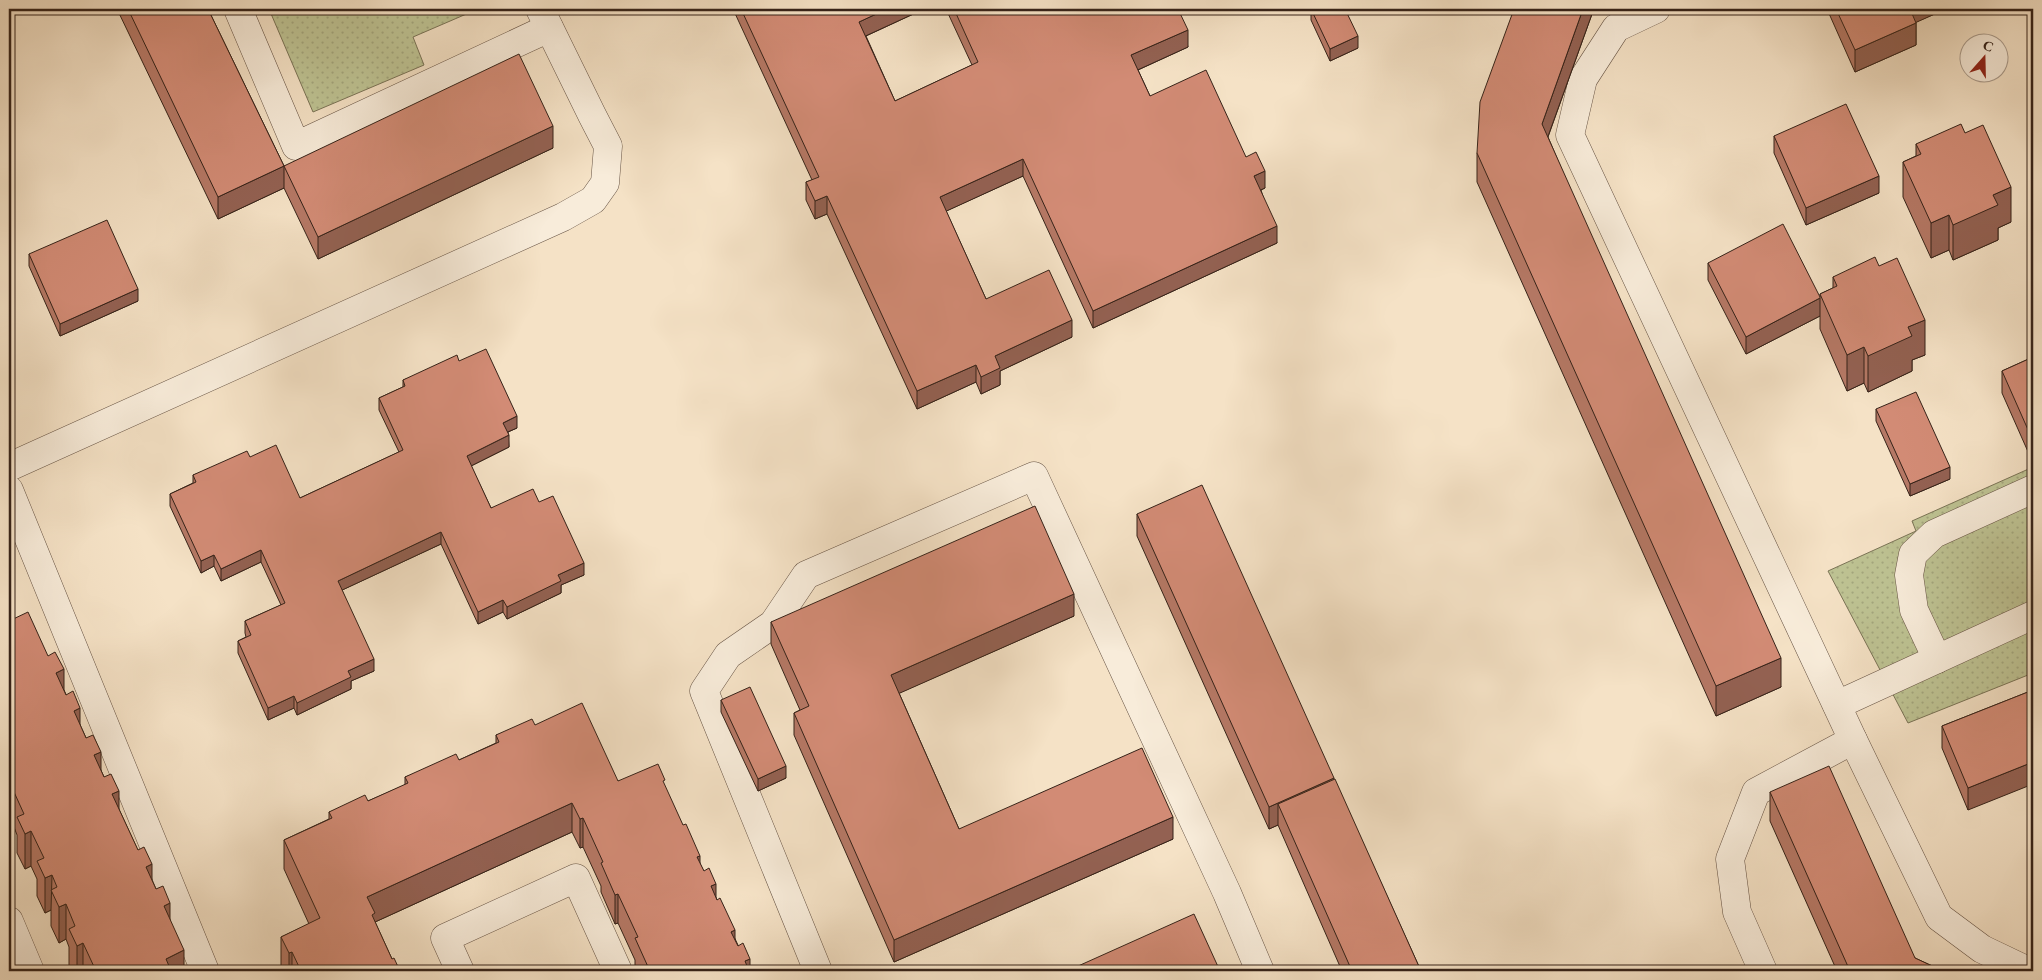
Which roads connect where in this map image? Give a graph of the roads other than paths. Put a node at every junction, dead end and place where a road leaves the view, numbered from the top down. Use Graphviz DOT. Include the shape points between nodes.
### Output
graph roads {
  1 [pos="238,9"];
  2 [pos="1656,9"];
  3 [pos="545,18"];
  4 [pos="9,468"];
  5 [pos="2033,489"];
  6 [pos="9,490"];
  7 [pos="2033,615"];
  8 [pos="1937,659"];
  9 [pos="1837,705"];
  10 [pos="1853,740"];
  11 [pos="9,921"];
  12 [pos="30,971"];
  13 [pos="205,971"];
  14 [pos="460,971"];
  15 [pos="618,971"];
  16 [pos="818,971"];
  17 [pos="1260,971"];
  18 [pos="1763,971"];
  19 [pos="2028,971"];
  1 -- 3 [label="street" via="296,146"];
  2 -- 9 [label="street" via="1616,28 1583,79 1570,136"];
  3 -- 4 [label="street" via="608,146 605,183 593,200 563,217"];
  5 -- 8 [label="street" via="1934,534 1913,554 1909,575 1914,610"];
  6 -- 13 [label="street"];
  7 -- 8 [label="street"];
  8 -- 9 [label="street"];
  9 -- 10 [label="street"];
  10 -- 18 [label="street" via="1756,792 1730,859 1737,912"];
  10 -- 19 [label="street" via="1940,917 1982,949"];
  11 -- 12 [label="street"];
  14 -- 15 [label="street" via="445,938 576,878"];
  16 -- 17 [label="street" via="704,691 728,655 773,624 806,575 1034,476"];
}
